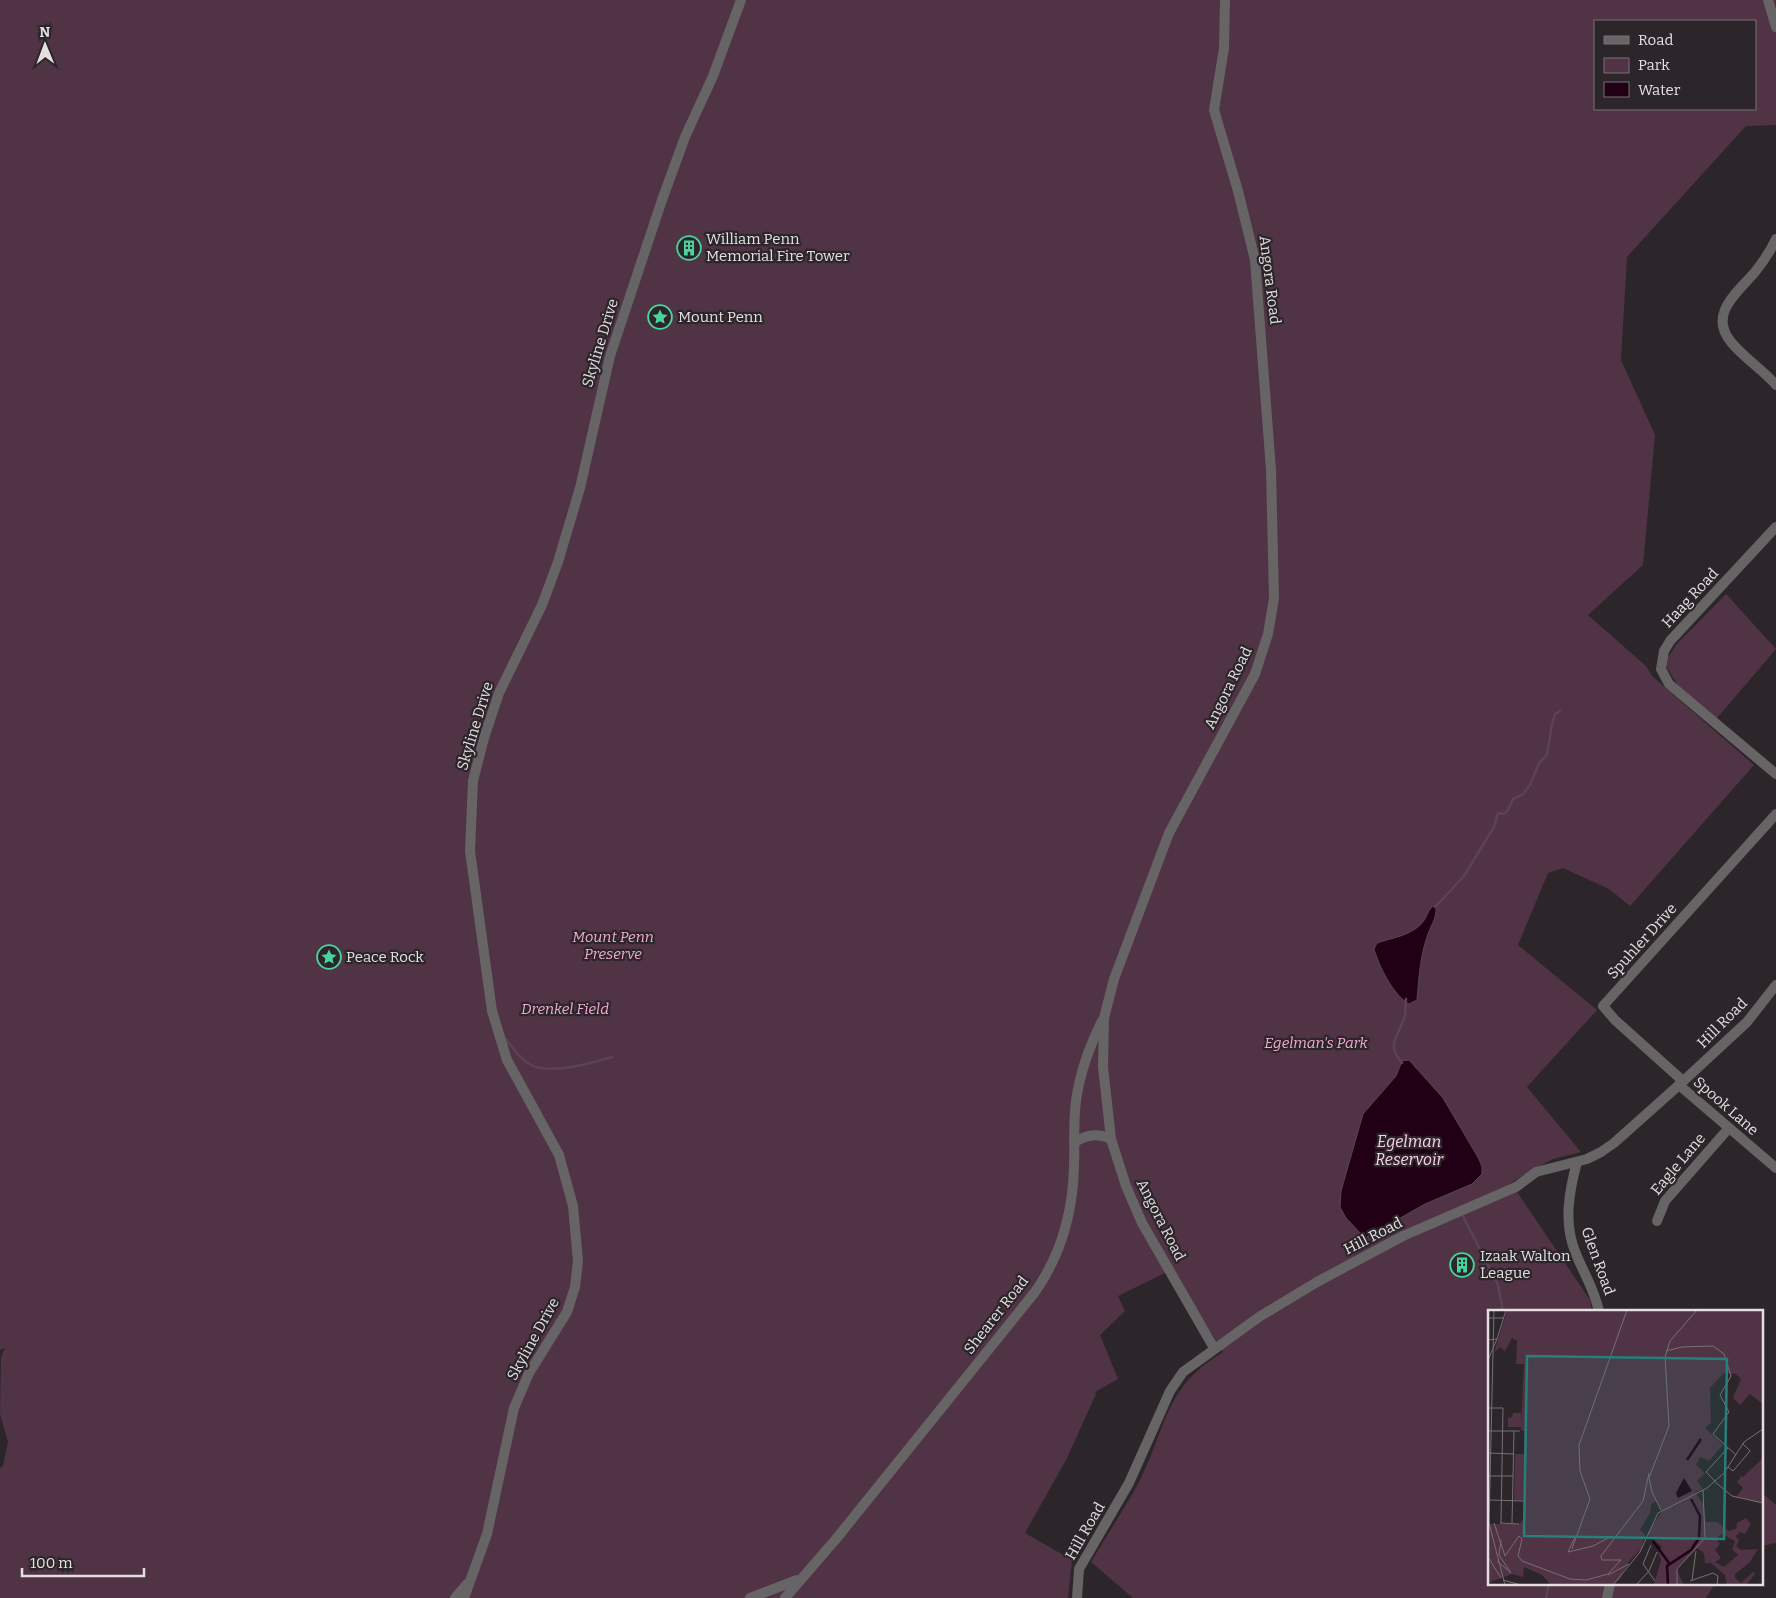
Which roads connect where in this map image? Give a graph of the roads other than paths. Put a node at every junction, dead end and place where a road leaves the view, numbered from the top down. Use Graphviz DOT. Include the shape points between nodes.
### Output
graph roads {
  1 [pos="741,0"];
  2 [pos="1225,0"];
  3 [pos="1768,0"];
  4 [pos="1776,26"];
  5 [pos="1776,239"];
  6 [pos="1776,385"];
  7 [pos="1776,527"];
  8 [pos="1776,774"];
  9 [pos="1776,814"];
  10 [pos="1776,985"];
  11 [pos="1104,1018"];
  12 [pos="1681,1083"];
  13 [pos="1728,1129"];
  14 [pos="1111,1139"];
  15 [pos="1074,1142"];
  16 [pos="1577,1162"];
  17 [pos="1776,1168"];
  18 [pos="1657,1221"];
  19 [pos="1599,1310"];
  20 [pos="1214,1348"];
  21 [pos="798,1580"];
  22 [pos="469,1582"];
  23 [pos="455,1598"];
  24 [pos="464,1598"];
  25 [pos="750,1598"];
  26 [pos="785,1598"];
  27 [pos="1077,1598"];
  1 -- 22 [label="street, Skyline Drive" via="662,200 610,356 580,488 558,562 542,605 499,693 473,781 470,851 492,1011 507,1060 559,1155 573,1206 578,1261 567,1312 529,1373 514,1408 487,1534"];
  2 -- 11 [label="street, Angora Road" via="1224,48 1214,110 1254,260 1271,470 1274,598 1268,634 1255,674 1168,833 1114,979"];
  3 -- 4 [label="street"];
  5 -- 6 [label="street" via="1760,265 1727,304 1722,316 1723,329 1733,345"];
  7 -- 8 [label="street, Haag Road" via="1670,642 1664,651 1661,669 1669,684"];
  9 -- 12 [label="street, Spuhler Drive" via="1603,1006"];
  10 -- 12 [label="street, Hill Road" via="1747,1022"];
  11 -- 14 [label="street, Angora Road" via="1103,1081"];
  11 -- 15 [label="street, Shearer Road" via="1084,1062 1076,1100"];
  12 -- 13 [label="street, Spook Lane"];
  12 -- 16 [label="street, Hill Road" via="1614,1143"];
  13 -- 17 [label="street, Spook Lane"];
  13 -- 18 [label="street, Eagle Lane" via="1665,1201"];
  14 -- 15 [label="street" via="1088,1135"];
  14 -- 20 [label="street, Angora Road" via="1134,1206"];
  15 -- 21 [label="street, Shearer Road" via="1073,1185 1067,1223 1040,1284 836,1539"];
  16 -- 19 [label="street, Glen Road" via="1569,1228 1575,1252 1593,1286"];
  16 -- 20 [label="street, Hill Road" via="1536,1172 1516,1187 1402,1236 1317,1282"];
  20 -- 27 [label="street, Hill Road" via="1183,1372 1170,1391 1129,1483 1079,1569"];
  21 -- 25 [label="street"];
  21 -- 26 [label="street, Shearer Road"];
  22 -- 23 [label="street, Skyline Drive"];
  22 -- 24 [label="street, Skyline Drive"];
}
